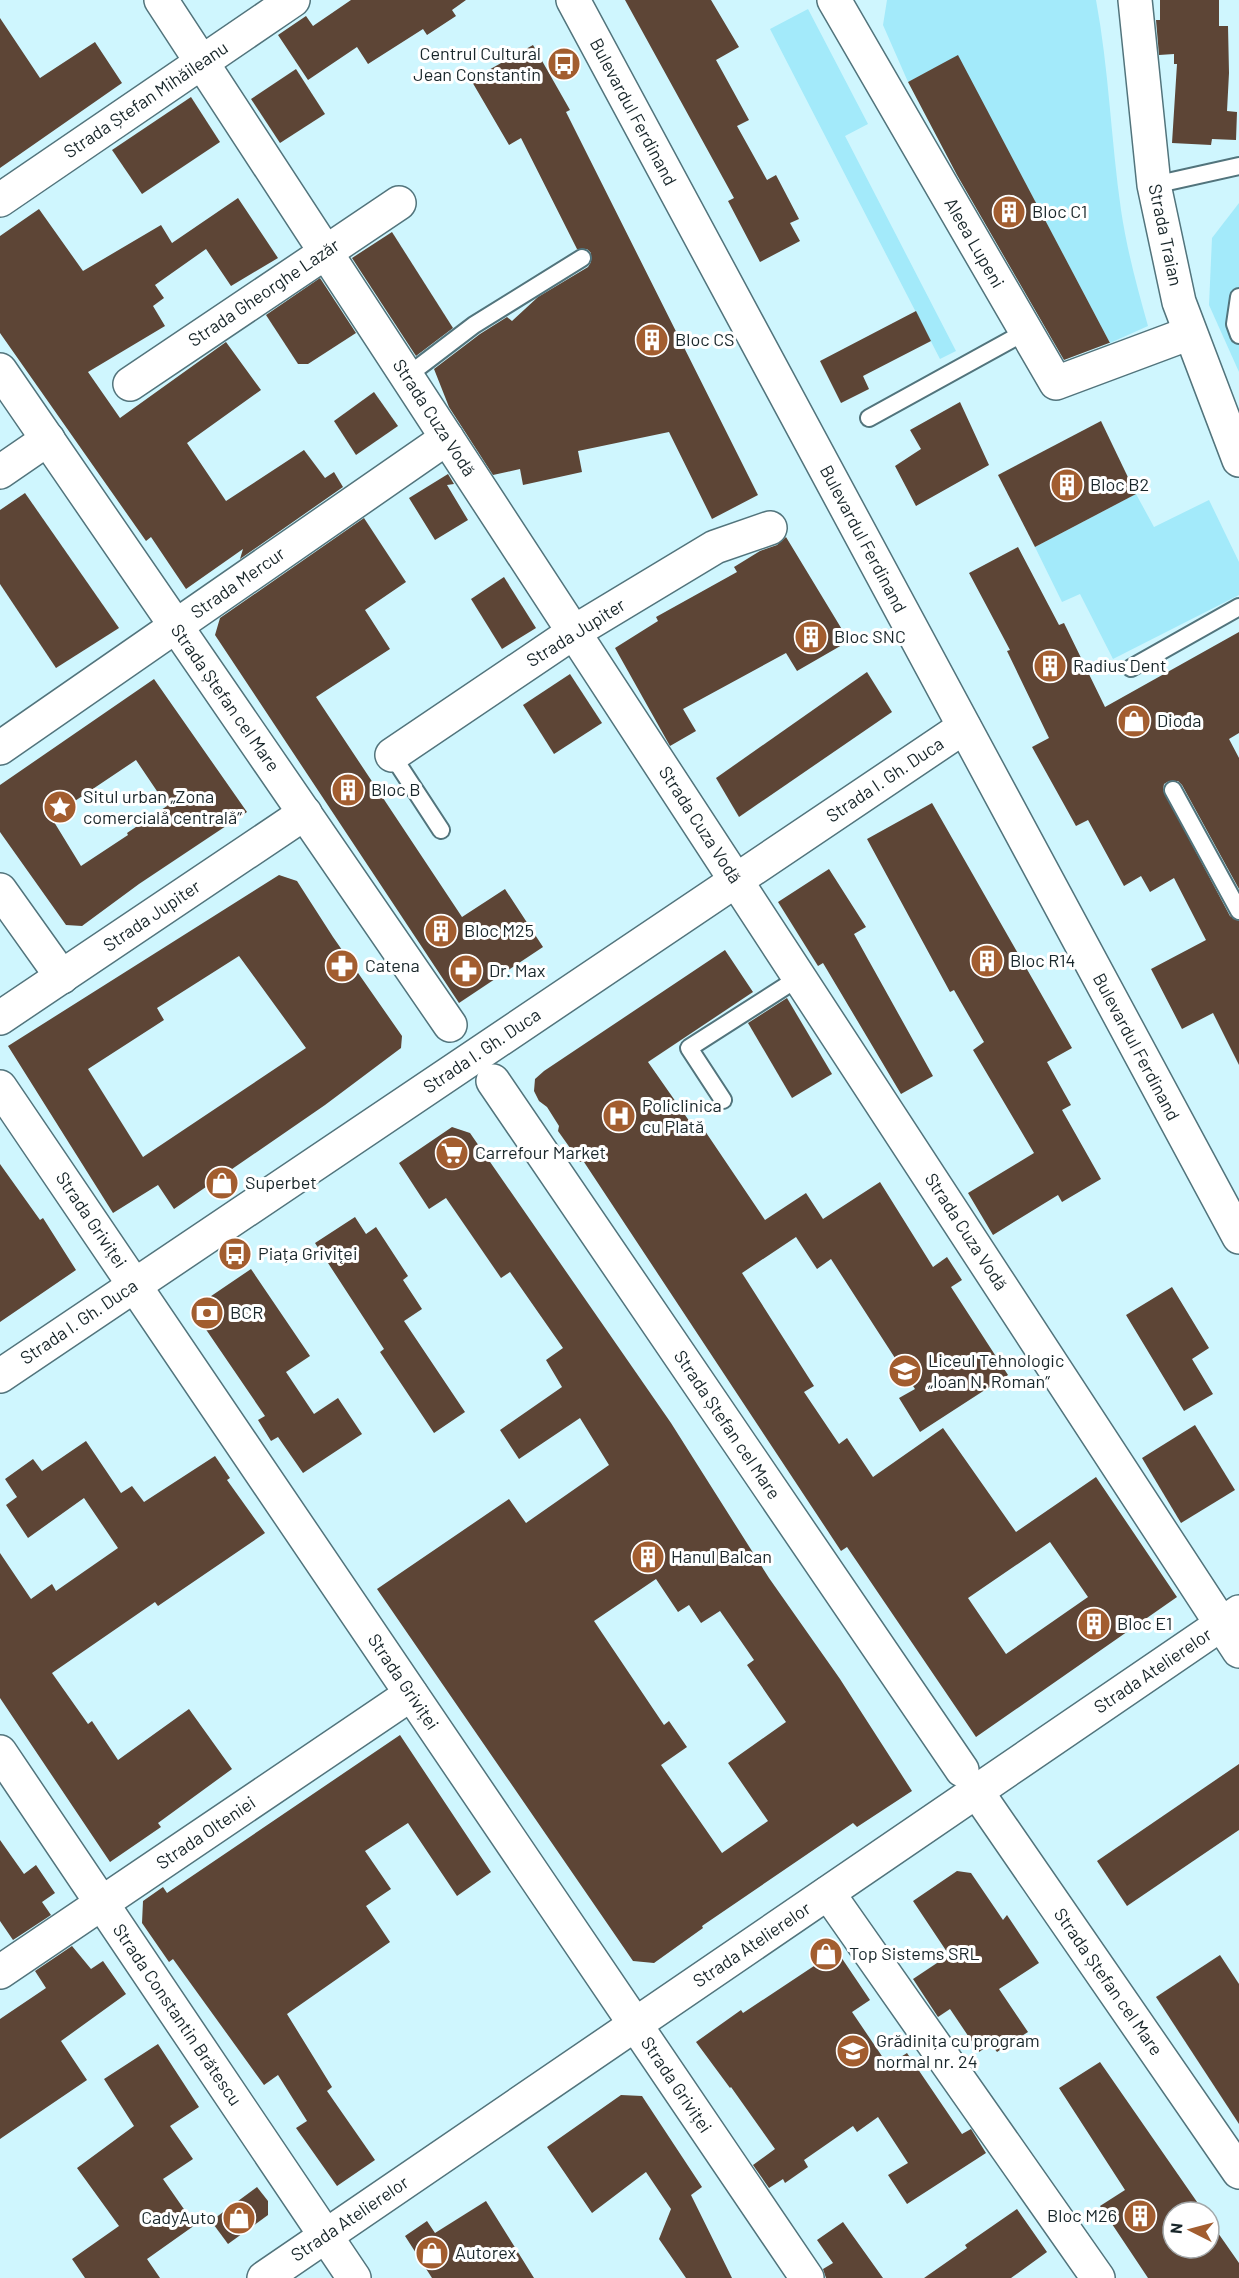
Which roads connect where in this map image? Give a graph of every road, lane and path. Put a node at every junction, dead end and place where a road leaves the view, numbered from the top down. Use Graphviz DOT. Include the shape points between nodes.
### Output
graph roads {
  1 [pos="161,0"];
  2 [pos="293,0"];
  3 [pos="573,0"];
  4 [pos="834,0"];
  5 [pos="1135,0"];
  6 [pos="202,62"];
  7 [pos="1239,166"];
  8 [pos="1154,185"];
  9 [pos="0,200"];
  10 [pos="399,203"];
  11 [pos="326,252"];
  12 [pos="582,258"];
  13 [pos="1239,297"];
  14 [pos="1025,332"];
  15 [pos="1190,333"];
  16 [pos="1239,335"];
  17 [pos="0,370"];
  18 [pos="407,376"];
  19 [pos="130,384"];
  20 [pos="869,418"];
  21 [pos="447,438"];
  22 [pos="48,439"];
  23 [pos="1239,460"];
  24 [pos="0,472"];
  25 [pos="770,528"];
  26 [pos="1239,606"];
  27 [pos="176,626"];
  28 [pos="574,632"];
  29 [pos="1131,668"];
  30 [pos="964,727"];
  31 [pos="0,748"];
  32 [pos="392,754"];
  33 [pos="1173,790"];
  34 [pos="305,813"];
  35 [pos="441,831"];
  36 [pos="736,880"];
  37 [pos="0,890"];
  38 [pos="1239,911"];
  39 [pos="62,977"];
  40 [pos="800,977"];
  41 [pos="0,1018"];
  42 [pos="450,1025"];
  43 [pos="493,1081"];
  44 [pos="0,1087"];
  45 [pos="723,1100"];
  46 [pos="1239,1238"];
  47 [pos="134,1285"];
  48 [pos="0,1376"];
  49 [pos="1233,1629"];
  50 [pos="411,1694"];
  51 [pos="0,1752"];
  52 [pos="969,1781"];
  53 [pos="828,1893"];
  54 [pos="102,1903"];
  55 [pos="0,1972"];
  56 [pos="635,2025"];
  57 [pos="1239,2172"];
  58 [pos="326,2236"];
  59 [pos="264,2278"];
  60 [pos="354,2278"];
  61 [pos="807,2278"];
  62 [pos="1098,2278"];
  1 -- 6 [label="street, Strada Cuza Vodă"];
  2 -- 6 [label="street, Strada Ștefan Mihăileanu"];
  3 -- 30 [label="street, Bulevardul Ferdinand"];
  4 -- 14 [label="street, Aleea Lupeni"];
  5 -- 8 [label="street, Strada Traian"];
  6 -- 9 [label="street, Strada Ștefan Mihăileanu"];
  6 -- 11 [label="street, Strada Cuza Vodă"];
  7 -- 8 [label="lane"];
  8 -- 15 [label="street, Strada Traian" via="1179,302"];
  10 -- 11 [label="street, Strada Gheorghe Lazăr"];
  11 -- 18 [label="street, Strada Cuza Vodă"];
  11 -- 19 [label="street, Strada Gheorghe Lazăr"];
  12 -- 18 [label="lane" via="474,325"];
  13 -- 16 [label="lane" via="1235,324"];
  14 -- 15 [label="street, Aleea Lupeni" via="1056,383"];
  14 -- 20 [label="lane"];
  15 -- 23 [label="street, Strada Traian"];
  17 -- 22 [label="street, Strada Ștefan cel Mare"];
  18 -- 21 [label="street, Strada Cuza Vodă"];
  21 -- 27 [label="street, Strada Mercur"];
  21 -- 28 [label="street, Strada Cuza Vodă"];
  22 -- 24 [label="street"];
  22 -- 27 [label="street, Strada Ștefan cel Mare"];
  25 -- 28 [label="street, Strada Jupiter" via="715,548"];
  26 -- 29 [label="lane"];
  27 -- 31 [label="street, Strada Mercur"];
  27 -- 34 [label="street, Strada Ștefan cel Mare"];
  28 -- 32 [label="street, Strada Jupiter"];
  28 -- 36 [label="street, Strada Cuza Vodă"];
  30 -- 36 [label="street, Strada I. Gh. Duca"];
  30 -- 46 [label="street, Bulevardul Ferdinand"];
  32 -- 35 [label="lane"];
  33 -- 38 [label="lane"];
  34 -- 39 [label="street, Strada Jupiter"];
  34 -- 42 [label="street, Strada Ștefan cel Mare"];
  36 -- 40 [label="street, Strada Cuza Vodă"];
  36 -- 47 [label="street, Strada I. Gh. Duca"];
  37 -- 39 [label="street"];
  39 -- 41 [label="street, Strada Jupiter"];
  40 -- 45 [label="lane" via="689,1048"];
  40 -- 49 [label="street, Strada Cuza Vodă"];
  43 -- 52 [label="street, Strada Ștefan cel Mare"];
  44 -- 47 [label="street, Strada Griviței"];
  47 -- 48 [label="street, Strada I. Gh. Duca"];
  47 -- 50 [label="street, Strada Griviței"];
  49 -- 52 [label="street, Strada Atelierelor"];
  50 -- 54 [label="street, Strada Olteniei"];
  50 -- 56 [label="street, Strada Griviței"];
  51 -- 54 [label="street, Strada Constantin Brătescu"];
  52 -- 53 [label="street, Strada Atelierelor"];
  52 -- 57 [label="street, Strada Ștefan cel Mare"];
  53 -- 56 [label="street, Strada Atelierelor"];
  53 -- 62 [label="street"];
  54 -- 55 [label="street, Strada Olteniei"];
  54 -- 58 [label="street, Strada Constantin Brătescu"];
  56 -- 58 [label="street, Strada Atelierelor"];
  56 -- 61 [label="street, Strada Griviței"];
  58 -- 59 [label="street, Strada Atelierelor"];
  58 -- 60 [label="street, Strada Constantin Brătescu"];
}
